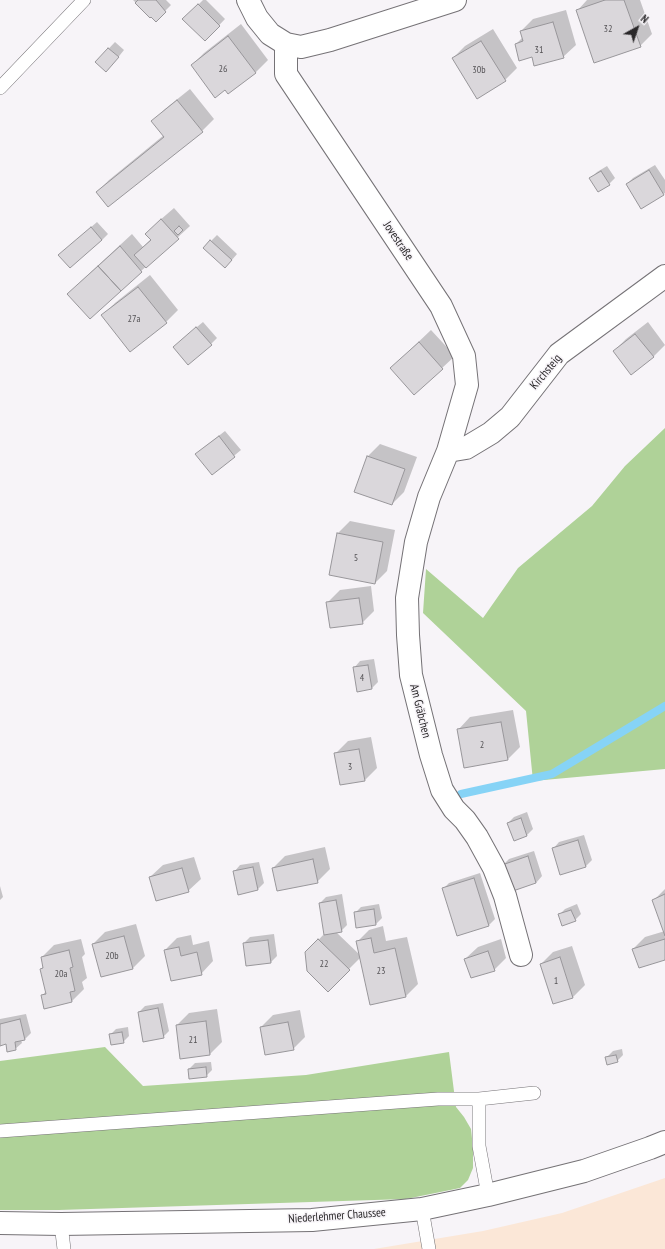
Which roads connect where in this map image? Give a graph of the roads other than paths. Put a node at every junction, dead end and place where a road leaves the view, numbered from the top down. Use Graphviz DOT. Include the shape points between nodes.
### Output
graph roads {
  1 [pos="84,0"];
  2 [pos="248,0"];
  3 [pos="455,0"];
  4 [pos="286,44"];
  5 [pos="0,88"];
  6 [pos="665,276"];
  7 [pos="448,451"];
  8 [pos="521,955"];
  9 [pos="534,1093"];
  10 [pos="479,1099"];
  11 [pos="0,1131"];
  12 [pos="665,1142"];
  13 [pos="488,1195"];
  14 [pos="422,1209"];
  15 [pos="0,1223"];
  16 [pos="61,1224"];
  17 [pos="64,1249"];
  18 [pos="429,1249"];
  1 -- 5 [label="lane"];
  2 -- 4 [label="street" via="257,18 270,34"];
  3 -- 4 [label="street" via="330,40 302,47"];
  4 -- 7 [label="street, Jovestraße" via="286,74 442,306 464,356 467,385"];
  6 -- 7 [label="street, Kirchsteig" via="559,354 510,417 491,433 466,448"];
  7 -- 8 [label="street, Am Gräbchen" via="429,497 416,542 407,598 411,675 442,790 454,809 466,820 494,868 505,896"];
  9 -- 10 [label="lane"];
  10 -- 11 [label="lane" via="431,1100"];
  10 -- 13 [label="lane" via="479,1146"];
  12 -- 13 [label="street, Niederlehmer Chaussee" via="584,1171"];
  13 -- 14 [label="street, Niederlehmer Chaussee"];
  14 -- 16 [label="street, Niederlehmer Chaussee" via="312,1220"];
  14 -- 18 [label="lane"];
  15 -- 16 [label="street, Niederlehmer Chaussee"];
  16 -- 17 [label="lane"];
}
